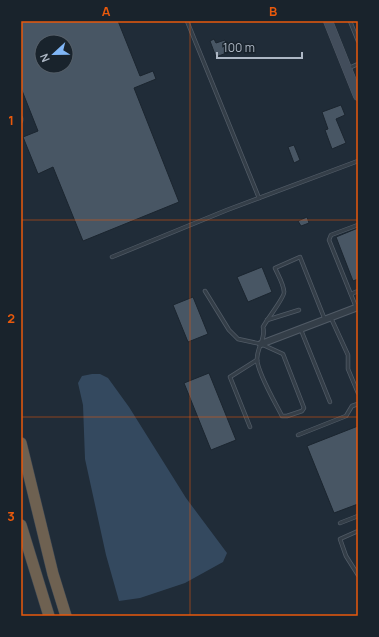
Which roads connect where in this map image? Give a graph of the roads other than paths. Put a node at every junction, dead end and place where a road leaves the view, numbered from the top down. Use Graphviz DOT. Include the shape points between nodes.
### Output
graph roads {
  1 [pos="187,21"];
  2 [pos="328,21"];
  3 [pos="350,21"];
  4 [pos="358,41"];
  5 [pos="358,64"];
  6 [pos="347,69"];
  7 [pos="358,96"];
  8 [pos="21,118"];
  9 [pos="21,121"];
  10 [pos="358,161"];
  11 [pos="259,198"];
  12 [pos="358,225"];
  13 [pos="112,257"];
  14 [pos="358,291"];
  15 [pos="205,292"];
  16 [pos="351,294"];
  17 [pos="357,307"];
  18 [pos="299,310"];
  19 [pos="328,318"];
  20 [pos="267,320"];
  21 [pos="301,330"];
  22 [pos="261,344"];
  23 [pos="257,360"];
  24 [pos="358,393"];
  25 [pos="330,402"];
  26 [pos="358,404"];
  27 [pos="250,427"];
  28 [pos="298,435"];
  29 [pos="21,443"];
  30 [pos="358,516"];
  31 [pos="340,523"];
  32 [pos="21,525"];
  33 [pos="358,531"];
  34 [pos="358,575"];
  35 [pos="49,616"];
  36 [pos="66,616"];
  1 -- 11 [label="lane"];
  2 -- 6 [label="street"];
  3 -- 4 [label="lane"];
  5 -- 6 [label="lane"];
  6 -- 7 [label="street"];
  8 -- 9 [label="lane"];
  10 -- 11 [label="lane"];
  11 -- 13 [label="lane"];
  12 -- 16 [label="lane" via="331,236 329,240"];
  14 -- 16 [label="lane"];
  15 -- 22 [label="lane" via="229,330 238,339"];
  16 -- 17 [label="lane"];
  17 -- 19 [label="street"];
  18 -- 20 [label="lane"];
  19 -- 20 [label="lane" via="300,257 275,268 284,292 283,299"];
  19 -- 21 [label="street"];
  19 -- 24 [label="lane" via="348,355 348,369"];
  20 -- 22 [label="lane"];
  21 -- 22 [label="street"];
  21 -- 25 [label="lane"];
  22 -- 23 [label="lane"];
  22 -- 23 [label="lane" via="283,354 304,408 302,411 282,416"];
  23 -- 27 [label="lane" via="230,377"];
  26 -- 28 [label="lane" via="352,406 346,416"];
  29 -- 36 [label="highway" via="53,574"];
  30 -- 31 [label="lane"];
  32 -- 35 [label="highway"];
  33 -- 34 [label="lane" via="340,539 346,556"];
}
